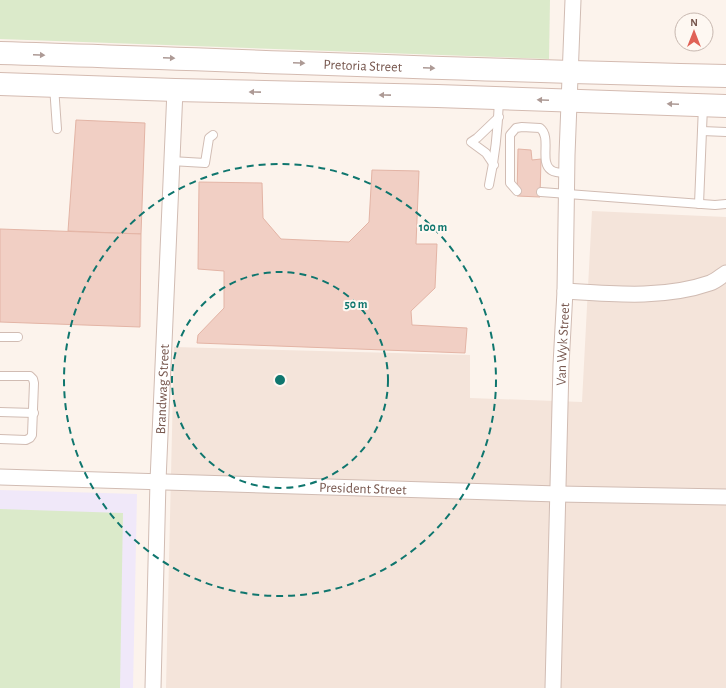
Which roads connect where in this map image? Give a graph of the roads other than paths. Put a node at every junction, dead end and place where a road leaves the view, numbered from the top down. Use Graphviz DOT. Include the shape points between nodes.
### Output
graph roads {
  1 [pos="573,0"];
  2 [pos="0,54"];
  3 [pos="0,71"];
  4 [pos="570,73"];
  5 [pos="726,76"];
  6 [pos="0,84"];
  7 [pos="54,86"];
  8 [pos="175,90"];
  9 [pos="569,101"];
  10 [pos="703,106"];
  11 [pos="726,106"];
  12 [pos="499,108"];
  13 [pos="57,129"];
  14 [pos="702,131"];
  15 [pos="726,132"];
  16 [pos="213,135"];
  17 [pos="171,160"];
  18 [pos="494,165"];
  19 [pos="567,173"];
  20 [pos="489,185"];
  21 [pos="517,191"];
  22 [pos="541,192"];
  23 [pos="566,195"];
  24 [pos="699,204"];
  25 [pos="726,204"];
  26 [pos="726,273"];
  27 [pos="566,291"];
  28 [pos="0,337"];
  29 [pos="18,337"];
  30 [pos="0,376"];
  31 [pos="0,412"];
  32 [pos="34,413"];
  33 [pos="0,439"];
  34 [pos="0,476"];
  35 [pos="158,481"];
  36 [pos="558,494"];
  37 [pos="726,497"];
  38 [pos="153,688"];
  39 [pos="553,688"];
  1 -- 4 [label="street, Van Wyk Street"];
  2 -- 4 [label="main road, Pretoria Street, one-way"];
  3 -- 7 [label="main road" via="46,76"];
  4 -- 5 [label="main road, Pretoria Street"];
  4 -- 9 [label="street, Van Wyk Street"];
  6 -- 7 [label="main road, Pretoria Street"];
  7 -- 8 [label="main road, Pretoria Street"];
  7 -- 13 [label="lane"];
  12 -- 8 [label="main road, Pretoria Street, one-way"];
  8 -- 17 [label="street, Brandwag Street"];
  10 -- 9 [label="main road, Pretoria Street, one-way"];
  9 -- 12 [label="main road, Pretoria Street, one-way"];
  9 -- 19 [label="street, Van Wyk Street"];
  10 -- 11 [label="main road, Pretoria Street"];
  10 -- 14 [label="lane"];
  12 -- 18 [label="lane"];
  12 -- 18 [label="lane" via="477,138 471,142 486,153"];
  14 -- 15 [label="lane"];
  14 -- 24 [label="lane"];
  16 -- 17 [label="lane" via="208,138 205,163"];
  17 -- 35 [label="street, Brandwag Street"];
  18 -- 20 [label="lane"];
  19 -- 21 [label="lane" via="554,172 548,168 545,136 540,128 516,128 510,135 509,166 510,183"];
  19 -- 23 [label="street, Van Wyk Street"];
  22 -- 23 [label="lane"];
  23 -- 24 [label="lane"];
  23 -- 27 [label="street, Van Wyk Street"];
  24 -- 25 [label="lane"];
  26 -- 27 [label="street" via="711,282 654,294"];
  27 -- 36 [label="street, Van Wyk Street" via="561,366"];
  28 -- 29 [label="lane"];
  30 -- 32 [label="lane" via="30,376 33,379"];
  31 -- 32 [label="lane"];
  32 -- 33 [label="lane" via="30,438"];
  34 -- 35 [label="street, President Street"];
  35 -- 36 [label="street, President Street"];
  35 -- 38 [label="street, Brandwag Street"];
  36 -- 37 [label="street, President Street"];
  36 -- 39 [label="street, Van Wyk Street"];
}
